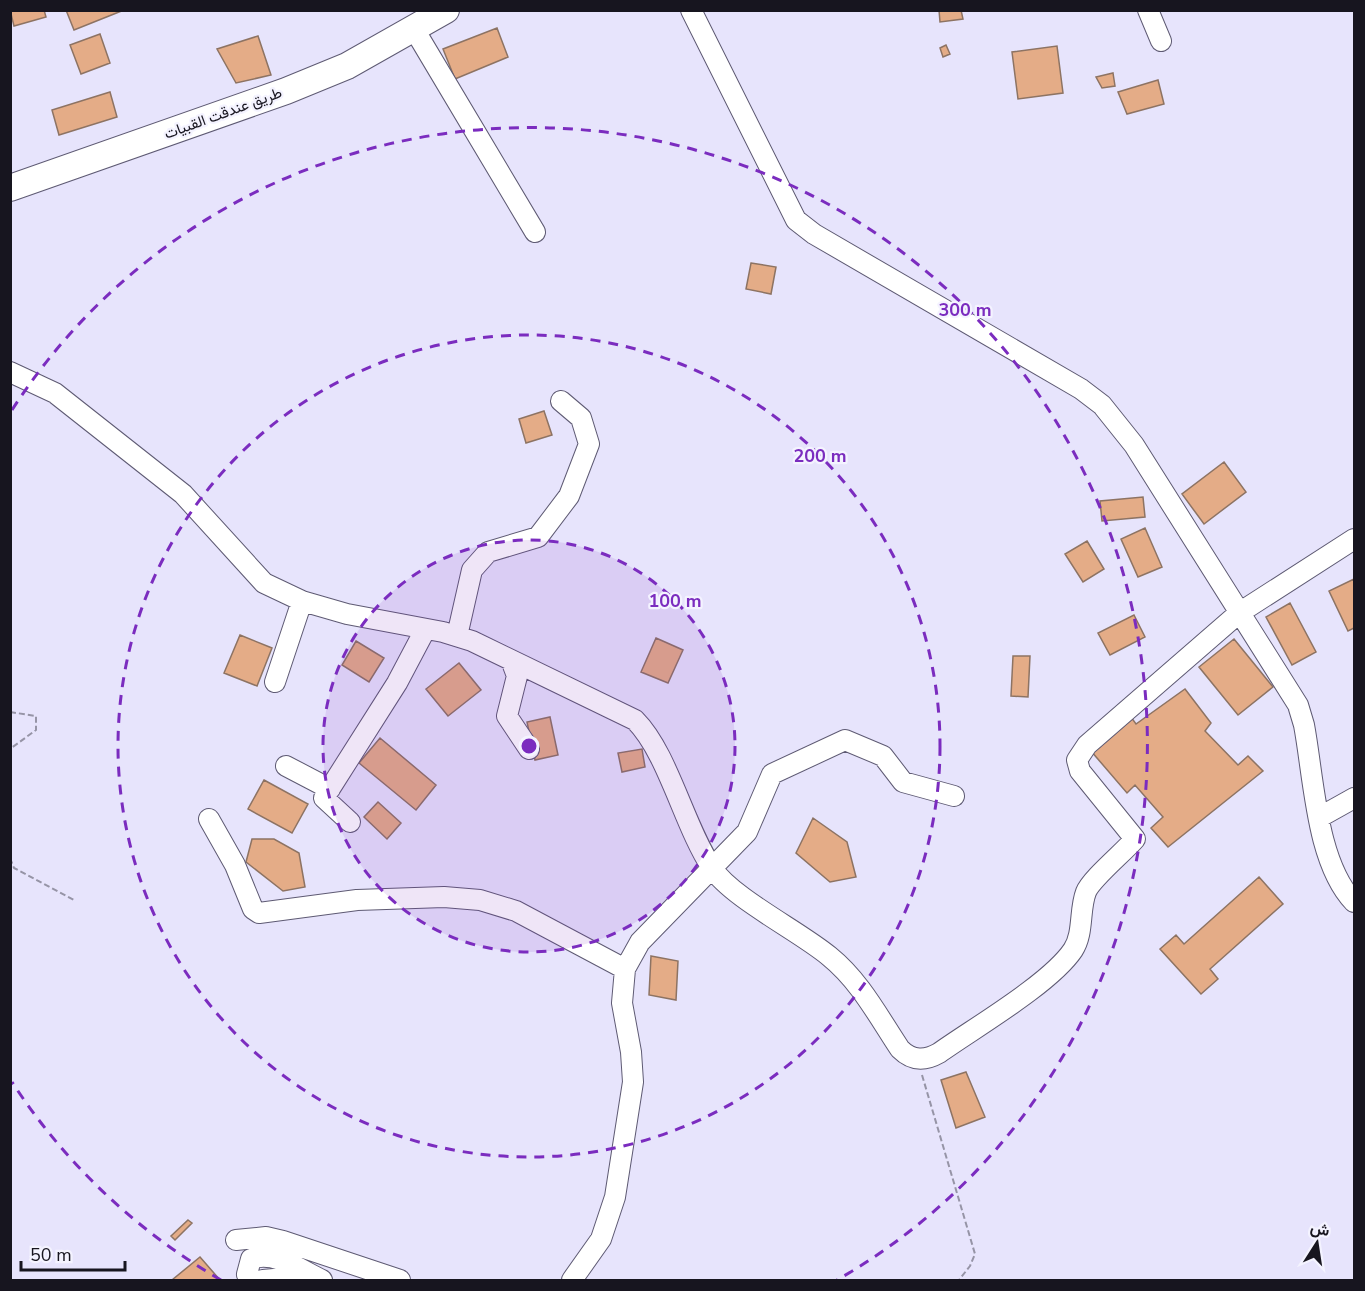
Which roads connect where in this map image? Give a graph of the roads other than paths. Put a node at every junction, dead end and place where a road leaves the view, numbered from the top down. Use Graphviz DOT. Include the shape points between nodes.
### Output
graph roads {
  1 [pos="691,10"];
  2 [pos="1148,10"];
  3 [pos="428,18"];
  4 [pos="1161,41"];
  5 [pos="10,188"];
  6 [pos="535,232"];
  7 [pos="10,372"];
  8 [pos="561,401"];
  9 [pos="1354,539"];
  10 [pos="302,601"];
  11 [pos="1239,614"];
  12 [pos="425,630"];
  13 [pos="457,636"];
  14 [pos="511,660"];
  15 [pos="275,682"];
  16 [pos="529,749"];
  17 [pos="286,766"];
  18 [pos="330,789"];
  19 [pos="954,796"];
  20 [pos="1354,798"];
  21 [pos="1320,817"];
  22 [pos="209,819"];
  23 [pos="350,822"];
  24 [pos="713,869"];
  25 [pos="1354,902"];
  26 [pos="625,969"];
  27 [pos="236,1240"];
  28 [pos="254,1281"];
  29 [pos="263,1281"];
  30 [pos="400,1281"];
  31 [pos="572,1281"];
  1 -- 11 [label="street" via="796,220 1102,405 1134,446"];
  2 -- 4 [label="street"];
  3 -- 5 [label="main road, طريق عندقت القبيات" via="347,66 286,91"];
  3 -- 6 [label="street"];
  7 -- 10 [label="street" via="66,402 197,507 254,574"];
  8 -- 13 [label="street" via="580,418 589,444 569,496 538,537 488,552 472,570"];
  9 -- 11 [label="street"];
  10 -- 12 [label="street"];
  10 -- 15 [label="street"];
  11 -- 21 [label="street" via="1298,705"];
  11 -- 24 [label="street" via="1087,745 1077,759 1080,771 1135,839 1088,888 1078,940 1072,951 1018,998 930,1058 906,1055 840,965 735,890"];
  12 -- 13 [label="street"];
  12 -- 18 [label="street" via="397,683"];
  13 -- 14 [label="street"];
  14 -- 16 [label="street" via="517,676 507,716"];
  14 -- 24 [label="street" via="624,713 645,729"];
  17 -- 18 [label="street"];
  18 -- 23 [label="street" via="324,798"];
  19 -- 24 [label="street" via="903,782 883,756 845,740 772,774 747,832"];
  20 -- 21 [label="street"];
  21 -- 25 [label="street" via="1332,869"];
  22 -- 26 [label="street" via="235,865 253,909 259,913 357,900 480,900 516,911"];
  24 -- 26 [label="street" via="640,942"];
  26 -- 31 [label="street" via="622,1003 633,1082 615,1197 602,1239"];
  27 -- 30 [label="street" via="274,1239"];
  28 -- 29 [label="street" via="247,1274 251,1259 262,1255 322,1281"];
}
